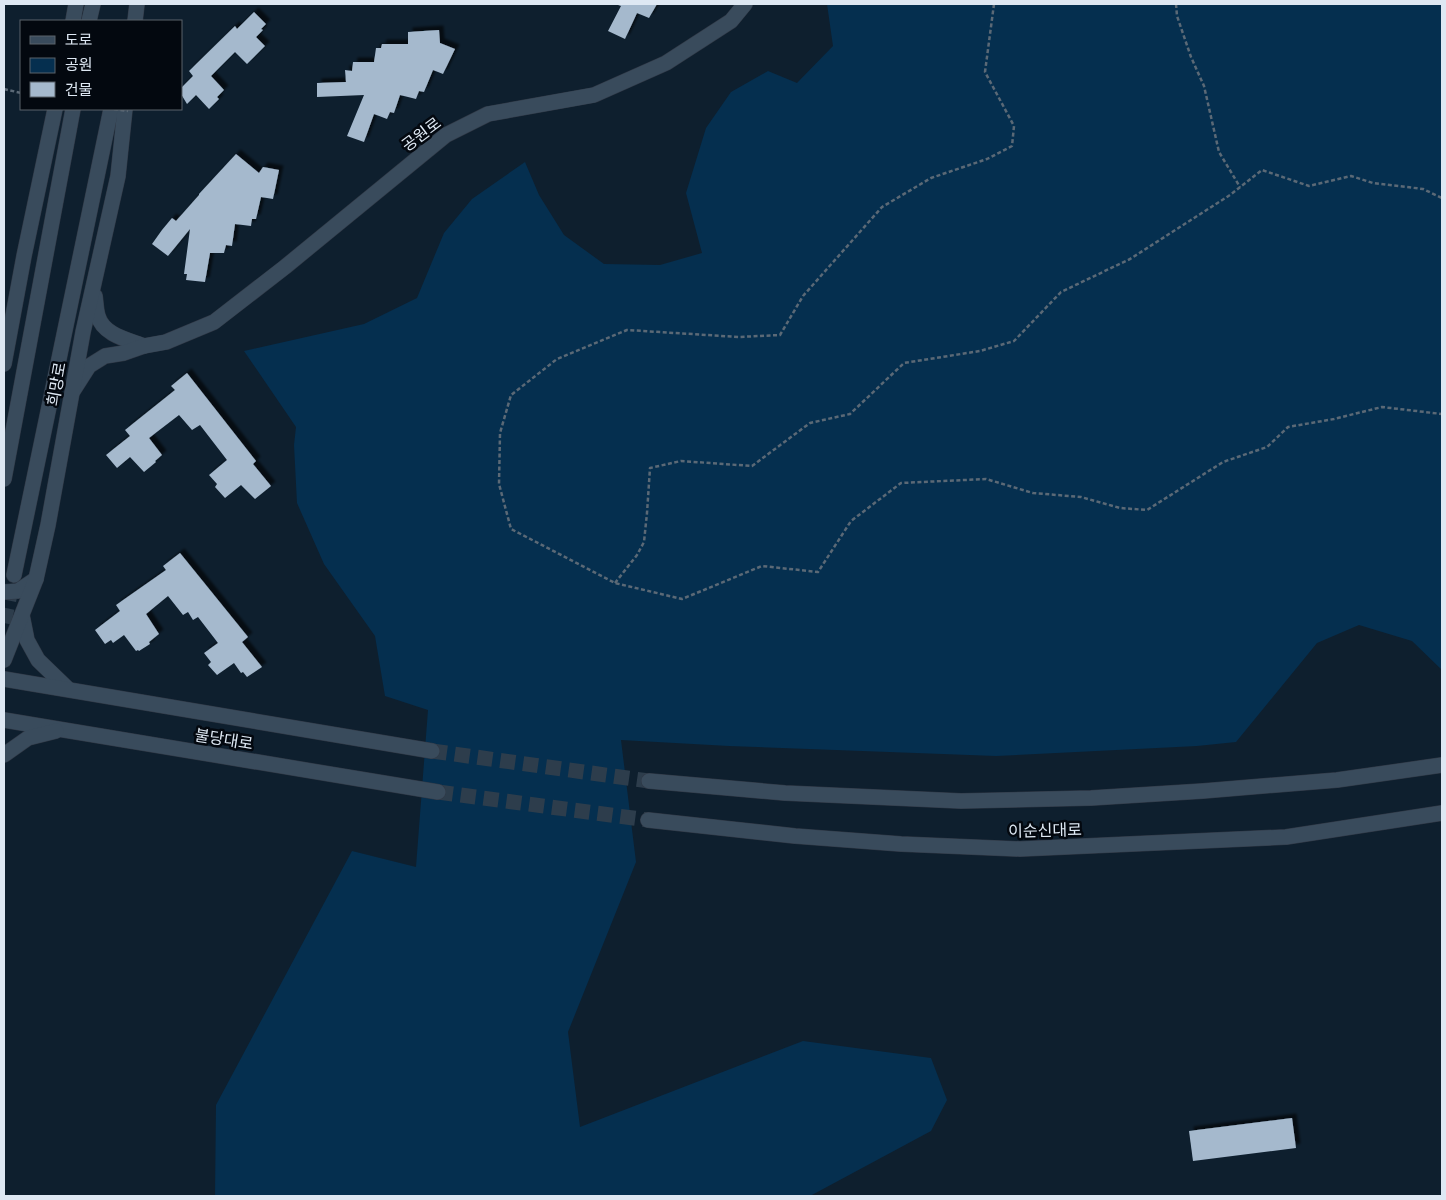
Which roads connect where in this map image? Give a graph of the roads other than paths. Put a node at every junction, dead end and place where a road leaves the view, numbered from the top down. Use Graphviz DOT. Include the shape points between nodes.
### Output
graph roads {
  1 [pos="76,4"];
  2 [pos="93,4"];
  3 [pos="745,4"];
  4 [pos="137,5"];
  5 [pos="73,20"];
  6 [pos="90,20"];
  7 [pos="134,20"];
  8 [pos="55,110"];
  9 [pos="73,110"];
  10 [pos="113,110"];
  11 [pos="127,110"];
  12 [pos="93,285"];
  13 [pos="9,312"];
  14 [pos="144,346"];
  15 [pos="4,364"];
  16 [pos="73,391"];
  17 [pos="4,479"];
  18 [pos="14,575"];
  19 [pos="36,579"];
  20 [pos="4,592"];
  21 [pos="22,614"];
  22 [pos="4,660"];
  23 [pos="4,678"];
  24 [pos="68,689"];
  25 [pos="4,720"];
  26 [pos="61,730"];
  27 [pos="432,751"];
  28 [pos="4,755"];
  29 [pos="1442,765"];
  30 [pos="649,781"];
  31 [pos="438,792"];
  32 [pos="1442,813"];
  33 [pos="648,820"];
  1 -- 5 [label="main road"];
  2 -- 6 [label="main road"];
  3 -- 14 [label="main road, 공원로" via="731,21 666,63 594,95 488,114 446,135 214,322 166,342"];
  4 -- 7 [label="main road"];
  8 -- 13 [label="main road"];
  9 -- 17 [label="main road, 희망로"];
  10 -- 18 [label="main road"];
  11 -- 12 [label="main road, 희망로" via="118,176"];
  12 -- 14 [label="main road" via="98,318 105,329"];
  12 -- 16 [label="main road, 희망로"];
  13 -- 15 [label="main road"];
  14 -- 16 [label="main road, 공원로" via="105,356 89,366"];
  16 -- 19 [label="main road, 희망로"];
  19 -- 20 [label="main road" via="18,590"];
  19 -- 21 [label="main road, 희망로"];
  21 -- 22 [label="main road, 희망로"];
  21 -- 24 [label="main road" via="27,640 38,660"];
  23 -- 24 [label="main road, 불당대로"];
  24 -- 27 [label="main road, 불당대로"];
  25 -- 26 [label="main road, 불당대로"];
  26 -- 28 [label="main road" via="28,738"];
  26 -- 31 [label="main road, 불당대로"];
  29 -- 30 [label="main road, 이순신대로" via="1337,780 1203,791 961,801 785,793"];
  32 -- 33 [label="main road, 이순신대로" via="1286,837 1020,849 795,836"];
}
